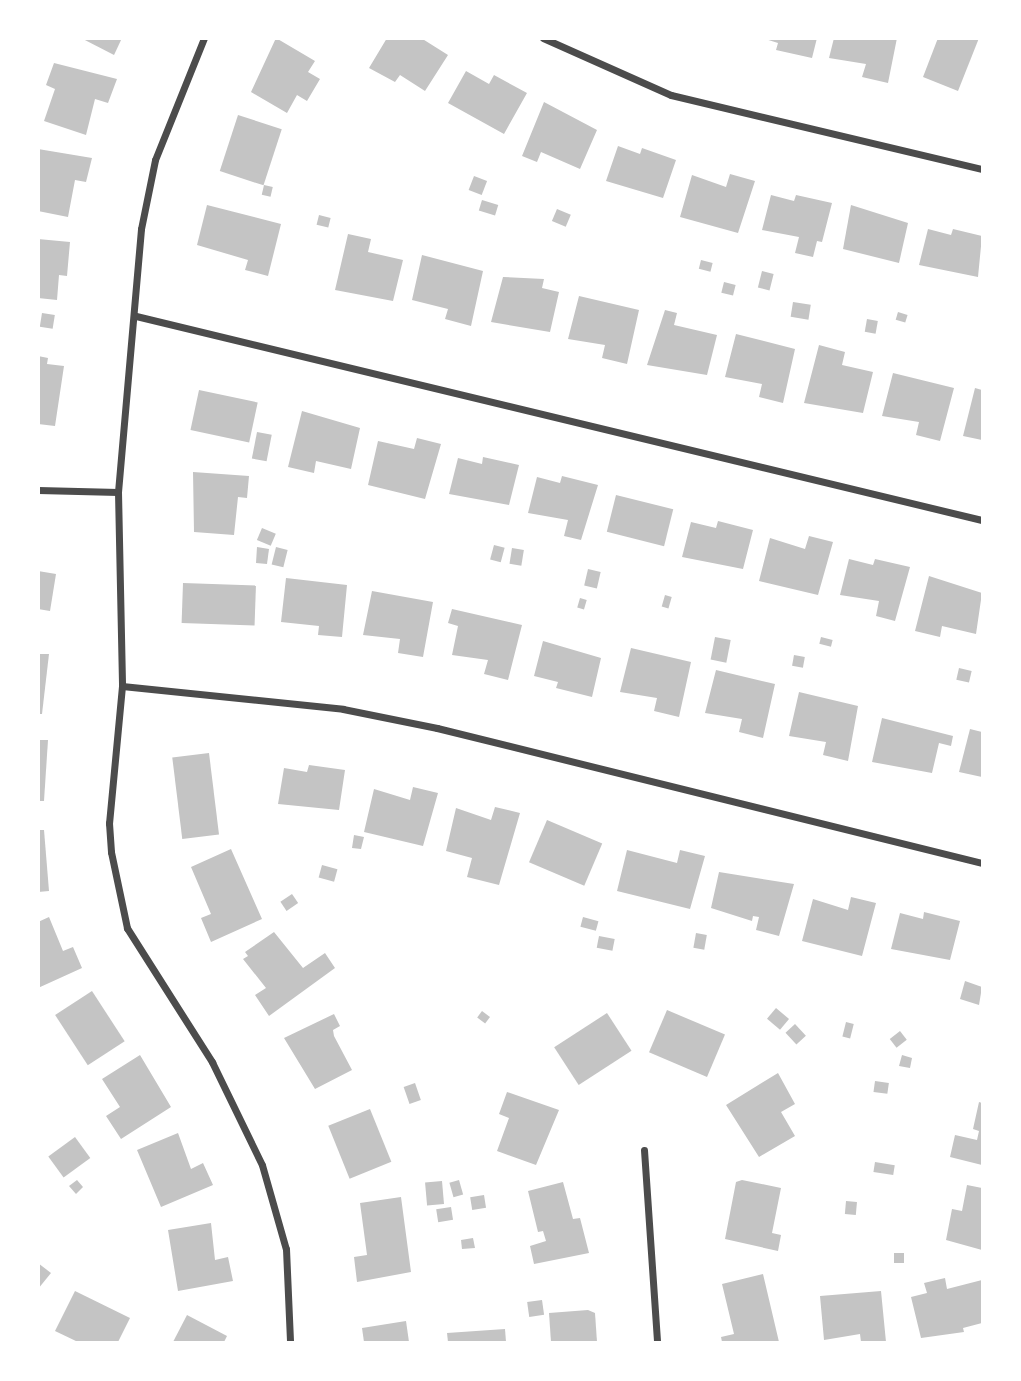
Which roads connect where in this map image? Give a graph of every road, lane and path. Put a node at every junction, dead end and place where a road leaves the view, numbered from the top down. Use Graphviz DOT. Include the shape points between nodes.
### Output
graph roads {
  1 [pos="204,38"];
  2 [pos="543,38"];
  3 [pos="982,169"];
  4 [pos="136,316"];
  5 [pos="38,490"];
  6 [pos="118,492"];
  7 [pos="982,520"];
  8 [pos="122,686"];
  9 [pos="982,863"];
  10 [pos="644,1150"];
  11 [pos="290,1342"];
  12 [pos="657,1342"];
  1 -- 4 [label="street" via="155,160 141,229"];
  2 -- 3 [label="street" via="671,95"];
  4 -- 6 [label="street"];
  4 -- 7 [label="street"];
  5 -- 6 [label="street"];
  6 -- 8 [label="street"];
  8 -- 9 [label="street" via="343,709 437,728"];
  8 -- 11 [label="street" via="109,823 119,902 141,955 199,1039 262,1166 286,1249"];
  10 -- 12 [label="street"];
}
